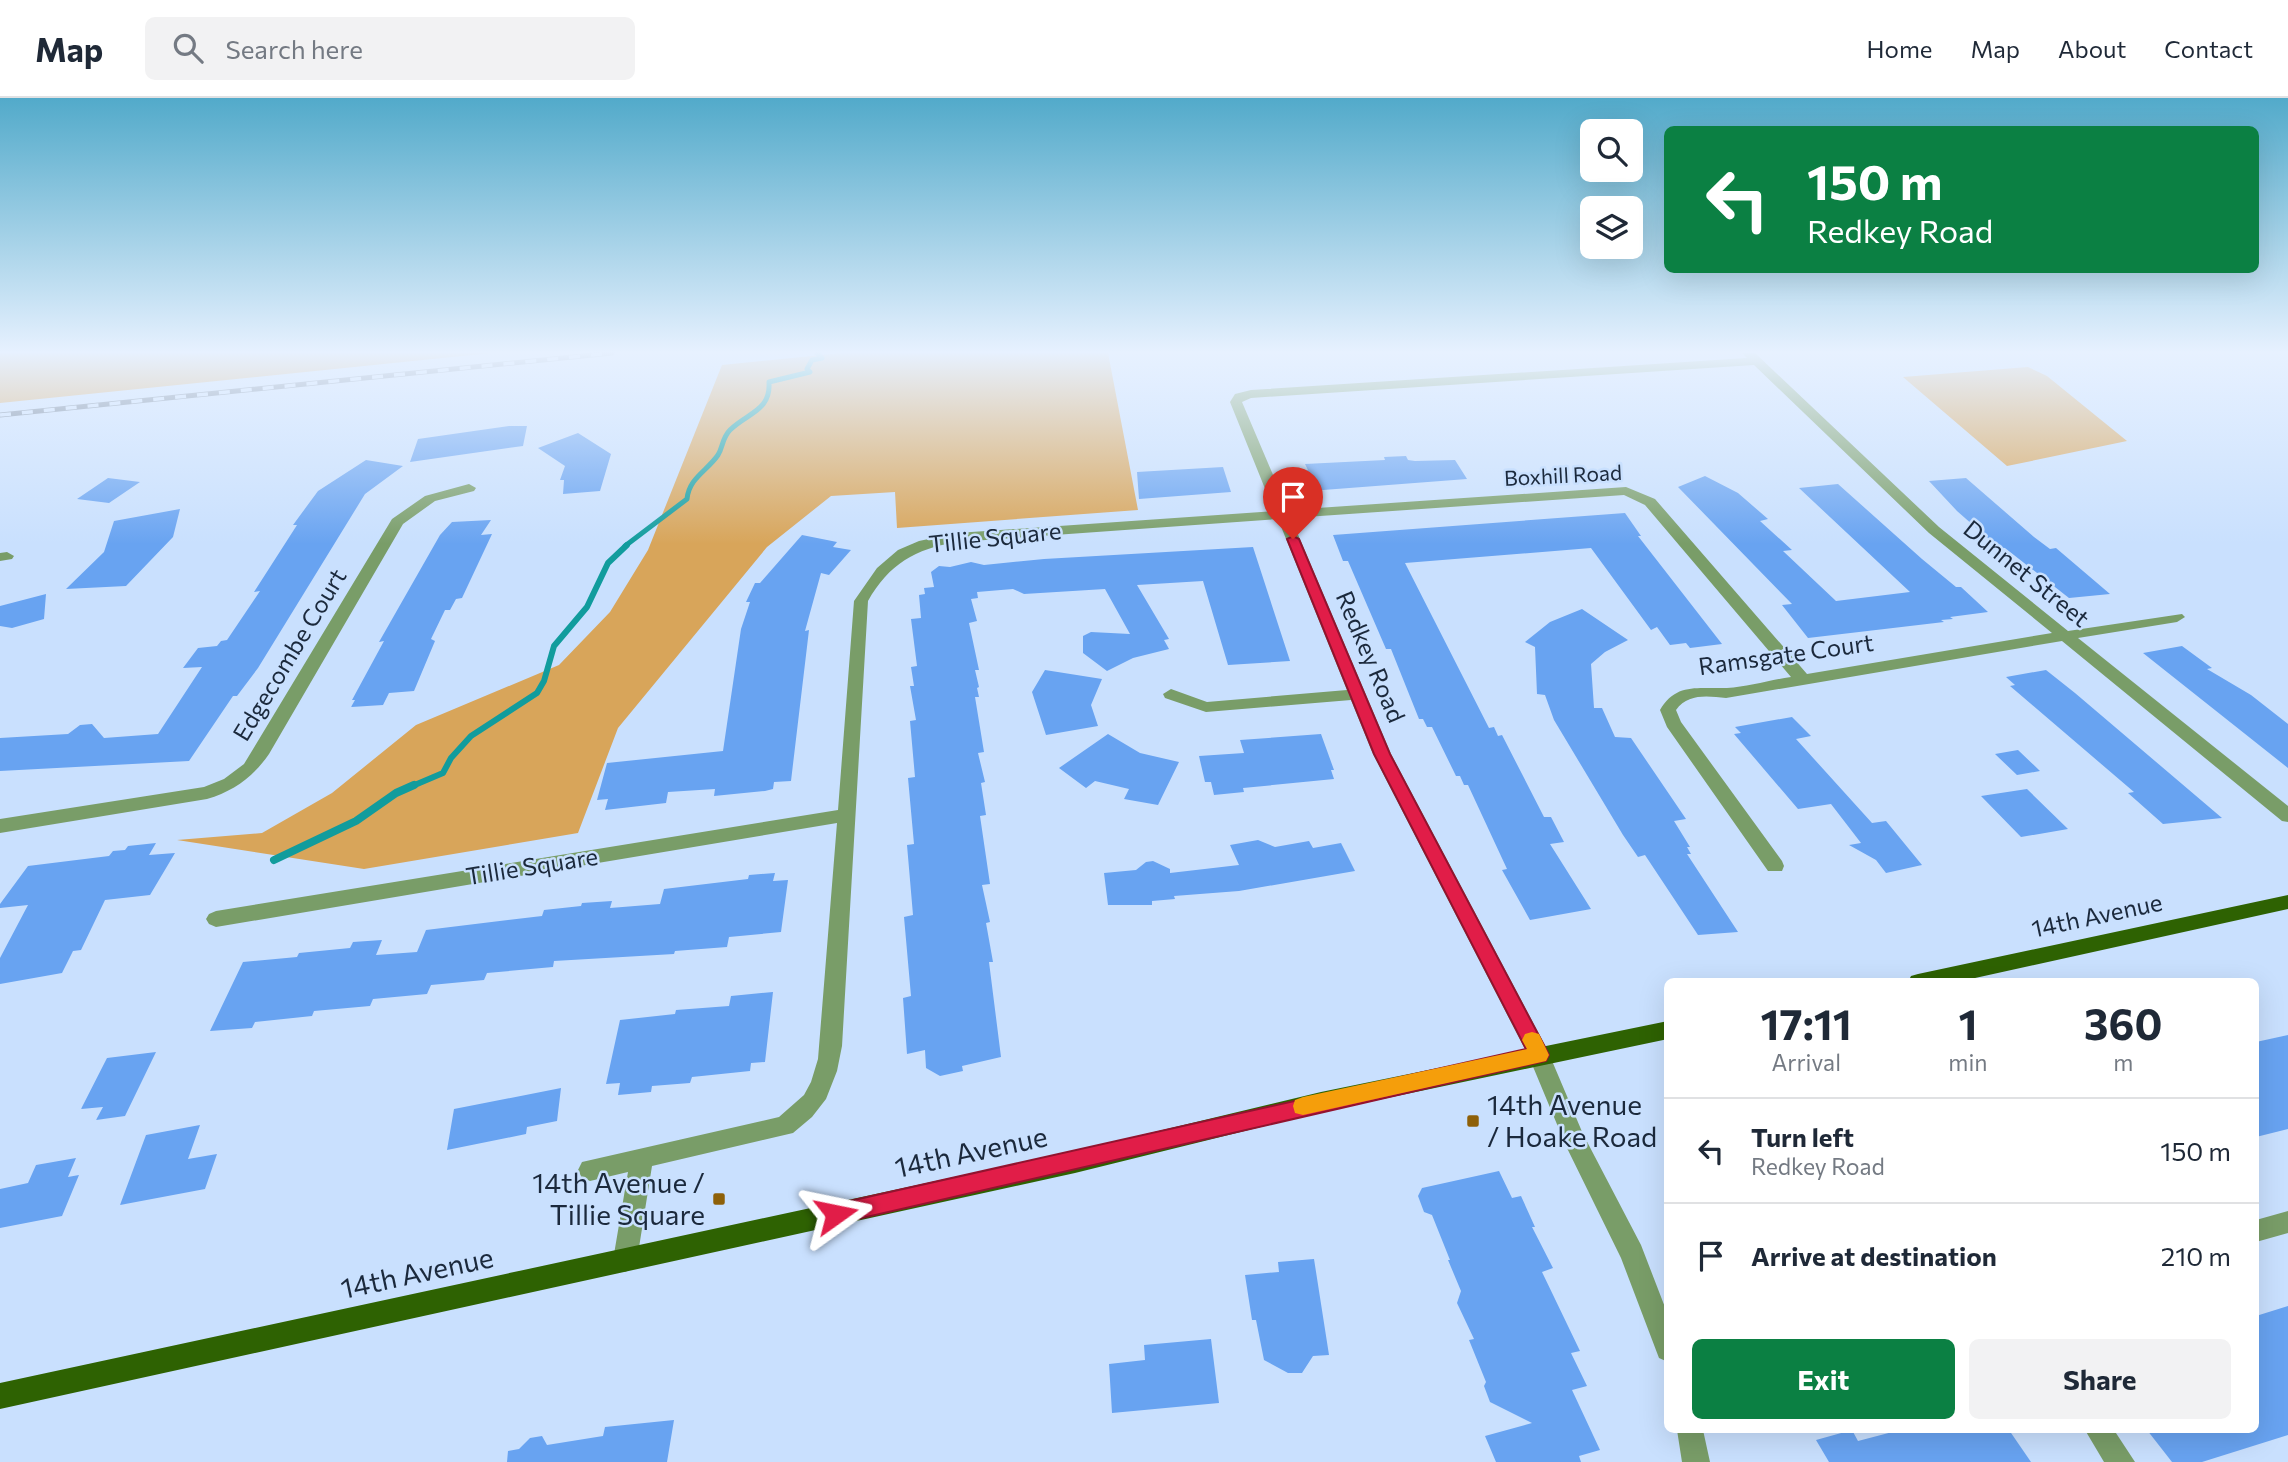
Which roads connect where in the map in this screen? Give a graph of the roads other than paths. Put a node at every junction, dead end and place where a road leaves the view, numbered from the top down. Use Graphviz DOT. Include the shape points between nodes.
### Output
graph roads {
  1 [pos="1241,417"];
  2 [pos="1814,417"];
  3 [pos="469,488"];
  4 [pos="1284,517"];
  5 [pos="2177,617"];
  6 [pos="2064,636"];
  7 [pos="1802,679"];
  8 [pos="1171,694"];
  9 [pos="1357,694"];
  10 [pos="848,815"];
  11 [pos="2288,816"];
  12 [pos="0,827"];
  13 [pos="1775,866"];
  14 [pos="2288,902"];
  15 [pos="216,919"];
  16 [pos="1936,978"];
  17 [pos="1664,1031"];
  18 [pos="1539,1055"];
  19 [pos="642,1158"];
  20 [pos="590,1170"];
  21 [pos="2288,1222"];
  22 [pos="2259,1230"];
  23 [pos="625,1260"];
  24 [pos="1664,1338"];
  25 [pos="0,1396"];
  26 [pos="1691,1433"];
  27 [pos="2100,1433"];
  28 [pos="1696,1462"];
  29 [pos="2120,1462"];
  1 -- 4 [label="street, Redkey Road"];
  2 -- 6 [label="street, Dunnet Street" via="1916,514"];
  3 -- 12 [label="street, Edgecombe Court" via="439,493 413,506 397,522 263,750 250,768 230,783 176,800"];
  4 -- 7 [label="street, Boxhill Road" via="1612,492 1638,494 1650,502"];
  4 -- 9 [label="street, Redkey Road"];
  4 -- 10 [label="street, Tillie Square" via="997,535 924,544 895,558 861,601"];
  5 -- 6 [label="street, Ramsgate Court"];
  6 -- 7 [label="street, Ramsgate Court"];
  6 -- 11 [label="street, Dunnet Street"];
  7 -- 13 [label="street, Ramsgate Court" via="1726,693 1697,691 1678,696 1668,710"];
  8 -- 9 [label="street" via="1206,707"];
  9 -- 18 [label="street, Redkey Road" via="1382,754"];
  10 -- 15 [label="street, Tillie Square"];
  10 -- 19 [label="street, Tillie Square" via="828,1074 817,1098 803,1115 785,1126"];
  14 -- 16 [label="main road, 14th Avenue"];
  17 -- 18 [label="main road, 14th Avenue"];
  18 -- 23 [label="main road, 14th Avenue"];
  18 -- 24 [label="street, Redkey Road" via="1574,1139 1632,1253"];
  19 -- 20 [label="street, Tillie Square"];
  19 -- 23 [label="street"];
  21 -- 22 [label="street"];
  23 -- 25 [label="main road, 14th Avenue"];
  26 -- 28 [label="street"];
  27 -- 29 [label="street"];
}
